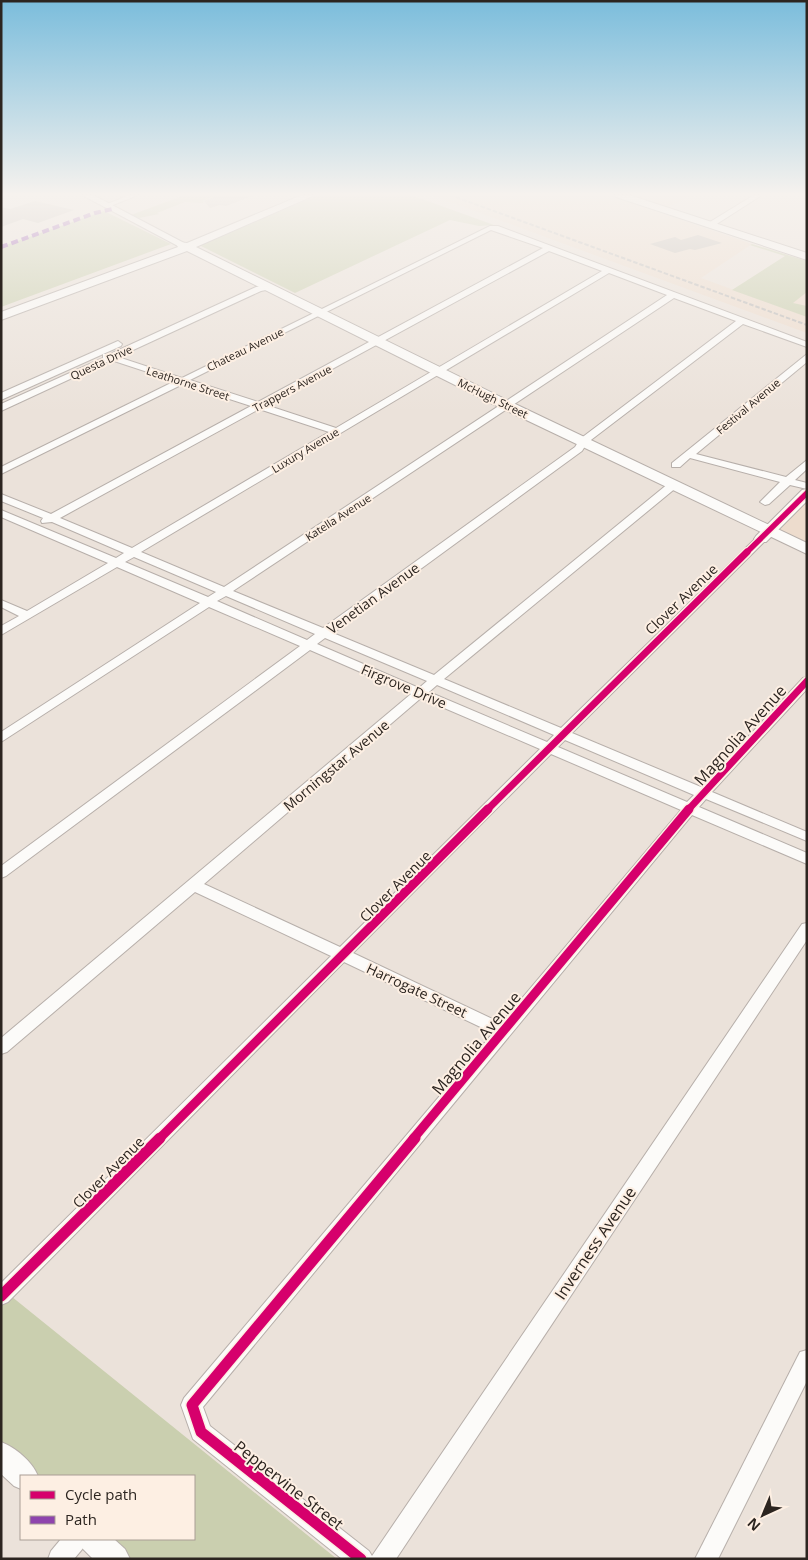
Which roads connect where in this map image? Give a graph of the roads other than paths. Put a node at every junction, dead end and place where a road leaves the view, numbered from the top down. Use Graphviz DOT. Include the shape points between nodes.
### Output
graph roads {
  1 [pos="121,268"];
  2 [pos="126,268"];
  3 [pos="231,268"];
  4 [pos="409,268"];
  5 [pos="513,268"];
  6 [pos="603,268"];
  7 [pos="609,270"];
  8 [pos="263,284"];
  9 [pos="674,295"];
  10 [pos="1,311"];
  11 [pos="319,312"];
  12 [pos="1,316"];
  13 [pos="179,316"];
  14 [pos="192,320"];
  15 [pos="742,321"];
  16 [pos="378,341"];
  17 [pos="807,345"];
  18 [pos="97,353"];
  19 [pos="807,357"];
  20 [pos="110,358"];
  21 [pos="438,371"];
  22 [pos="180,380"];
  23 [pos="1,397"];
  24 [pos="4,404"];
  25 [pos="506,405"];
  26 [pos="258,406"];
  27 [pos="336,431"];
  28 [pos="583,441"];
  29 [pos="689,455"];
  30 [pos="807,463"];
  31 [pos="676,465"];
  32 [pos="1,471"];
  33 [pos="787,481"];
  34 [pos="673,485"];
  35 [pos="807,486"];
  36 [pos="807,494"];
  37 [pos="1,497"];
  38 [pos="765,502"];
  39 [pos="1,513"];
  40 [pos="51,518"];
  41 [pos="34,527"];
  42 [pos="765,535"];
  43 [pos="807,549"];
  44 [pos="132,553"];
  45 [pos="117,562"];
  46 [pos="224,591"];
  47 [pos="207,602"];
  48 [pos="1,603"];
  49 [pos="27,615"];
  50 [pos="1,631"];
  51 [pos="324,634"];
  52 [pos="308,646"];
  53 [pos="436,680"];
  54 [pos="807,681"];
  55 [pos="420,693"];
  56 [pos="562,734"];
  57 [pos="1,738"];
  58 [pos="549,748"];
  59 [pos="705,794"];
  60 [pos="689,809"];
  61 [pos="807,837"];
  62 [pos="807,859"];
  63 [pos="1,873"];
  64 [pos="194,884"];
  65 [pos="807,928"];
  66 [pos="344,955"];
  67 [pos="504,1031"];
  68 [pos="1,1048"];
  69 [pos="1,1296"];
  70 [pos="807,1358"];
  71 [pos="201,1432"];
  72 [pos="1,1455"];
  73 [pos="23,1475"];
  74 [pos="75,1540"];
  75 [pos="94,1540"];
  76 [pos="59,1559"];
  77 [pos="115,1559"];
  78 [pos="361,1559"];
  79 [pos="382,1559"];
  80 [pos="706,1559"];
  1 -- 10 [label="main road"];
  2 -- 12 [label="main road"];
  3 -- 8 [label="main road, McHugh Street"];
  4 -- 11 [label="street, Chateau Avenue"];
  5 -- 16 [label="street, Trappers Avenue"];
  6 -- 7 [label="street"];
  7 -- 9 [label="street"];
  7 -- 21 [label="street, Luxury Avenue"];
  8 -- 11 [label="main road, McHugh Street"];
  8 -- 13 [label="street, Questa Drive"];
  8 -- 14 [label="street, Questa Drive" via="259,289"];
  9 -- 15 [label="street"];
  9 -- 25 [label="street, Katella Avenue"];
  11 -- 16 [label="main road, McHugh Street"];
  11 -- 22 [label="street, Chateau Avenue"];
  13 -- 14 [label="street"];
  13 -- 18 [label="street, Questa Drive"];
  14 -- 20 [label="street, Questa Drive"];
  15 -- 17 [label="street"];
  15 -- 28 [label="street, Venetian Avenue"];
  16 -- 21 [label="main road, McHugh Street"];
  16 -- 26 [label="street, Trappers Avenue"];
  18 -- 20 [label="street, Leathorne Street"];
  18 -- 23 [label="street, Questa Drive"];
  19 -- 29 [label="street, Festival Avenue"];
  20 -- 22 [label="street, Leathorne Street"];
  20 -- 24 [label="street, Questa Drive"];
  21 -- 25 [label="main road, McHugh Street"];
  21 -- 27 [label="street, Luxury Avenue"];
  22 -- 26 [label="street, Leathorne Street"];
  22 -- 32 [label="street, Chateau Avenue"];
  25 -- 28 [label="main road, McHugh Street"];
  25 -- 46 [label="street, Katella Avenue"];
  26 -- 27 [label="street, Leathorne Street"];
  26 -- 40 [label="street, Trappers Avenue"];
  27 -- 44 [label="street, Luxury Avenue"];
  28 -- 34 [label="main road, McHugh Street"];
  28 -- 51 [label="street, Venetian Avenue" via="576,451"];
  29 -- 31 [label="street, Festival Avenue"];
  29 -- 33 [label="street"];
  30 -- 33 [label="street"];
  33 -- 35 [label="street"];
  33 -- 38 [label="street"];
  34 -- 42 [label="main road, McHugh Street"];
  34 -- 53 [label="street, Morningstar Avenue"];
  36 -- 42 [label="street, Clover Avenue"];
  37 -- 40 [label="street, Firgrove Drive"];
  39 -- 41 [label="street, Firgrove Drive"];
  40 -- 41 [label="street, Trappers Avenue"];
  40 -- 44 [label="street, Firgrove Drive"];
  41 -- 45 [label="street, Firgrove Drive"];
  42 -- 43 [label="main road, McHugh Street"];
  42 -- 56 [label="street, Clover Avenue"];
  44 -- 45 [label="street, Luxury Avenue"];
  44 -- 46 [label="street, Firgrove Drive"];
  45 -- 47 [label="street, Firgrove Drive"];
  45 -- 49 [label="street, Luxury Avenue"];
  46 -- 47 [label="street, Katella Avenue"];
  46 -- 51 [label="street, Firgrove Drive"];
  47 -- 52 [label="street, Firgrove Drive"];
  47 -- 57 [label="street, Katella Avenue"];
  48 -- 49 [label="street"];
  49 -- 50 [label="street, Luxury Avenue"];
  51 -- 52 [label="street, Venetian Avenue"];
  51 -- 53 [label="street, Firgrove Drive"];
  52 -- 55 [label="street, Firgrove Drive"];
  52 -- 63 [label="street, Venetian Avenue"];
  53 -- 55 [label="street, Morningstar Avenue"];
  53 -- 56 [label="street, Firgrove Drive"];
  54 -- 59 [label="street, Magnolia Avenue"];
  55 -- 58 [label="street, Firgrove Drive"];
  55 -- 64 [label="street, Morningstar Avenue"];
  56 -- 58 [label="street, Clover Avenue"];
  56 -- 59 [label="street, Firgrove Drive"];
  58 -- 60 [label="street, Firgrove Drive"];
  58 -- 66 [label="street, Clover Avenue"];
  59 -- 60 [label="street, Magnolia Avenue"];
  59 -- 61 [label="street, Firgrove Drive"];
  60 -- 62 [label="street, Firgrove Drive"];
  60 -- 67 [label="street, Magnolia Avenue"];
  64 -- 66 [label="street, Harrogate Street"];
  64 -- 68 [label="street, Morningstar Avenue"];
  65 -- 79 [label="street, Inverness Avenue"];
  66 -- 67 [label="street, Harrogate Street"];
  66 -- 69 [label="street, Clover Avenue"];
  67 -- 71 [label="street, Magnolia Avenue" via="192,1405"];
  70 -- 80 [label="street"];
  71 -- 78 [label="street, Peppervine Street"];
  72 -- 73 [label="street"];
  74 -- 76 [label="street"];
  75 -- 77 [label="street"];
}
